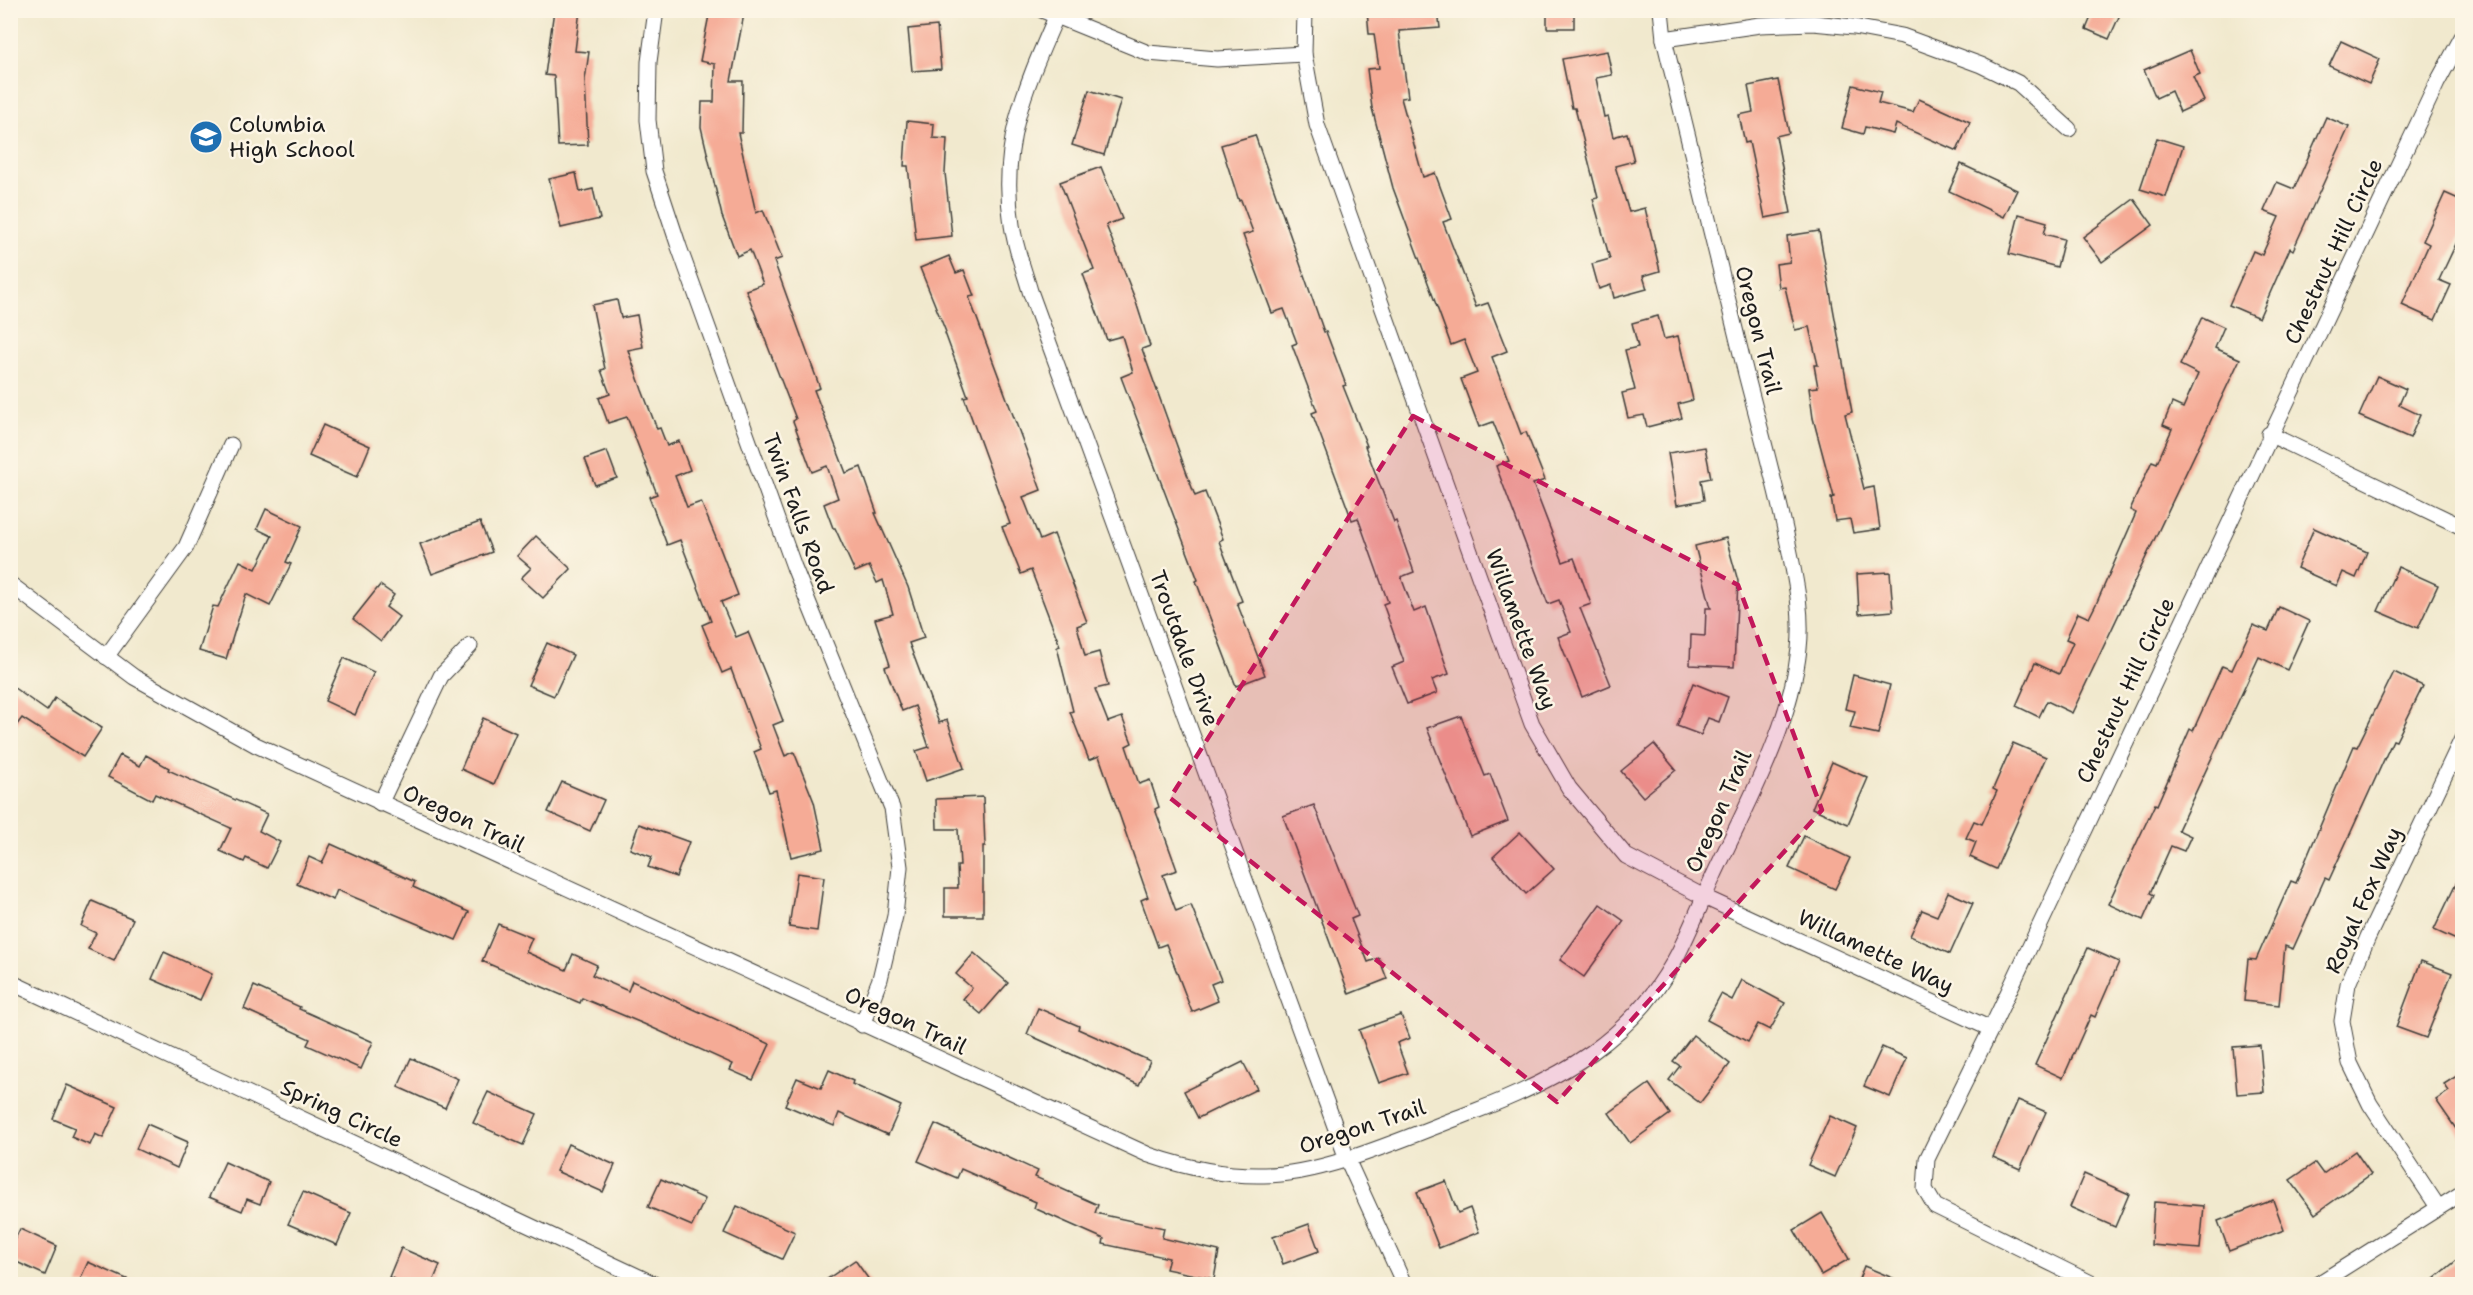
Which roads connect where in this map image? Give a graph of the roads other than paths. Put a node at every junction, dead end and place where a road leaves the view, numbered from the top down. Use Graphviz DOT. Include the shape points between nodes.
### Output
graph roads {
  1 [pos="656,10"];
  2 [pos="1305,10"];
  3 [pos="1660,10"];
  4 [pos="1049,14"];
  5 [pos="2463,37"];
  6 [pos="1664,39"];
  7 [pos="1305,54"];
  8 [pos="2069,129"];
  9 [pos="2269,434"];
  10 [pos="231,445"];
  11 [pos="2463,527"];
  12 [pos="10,584"];
  13 [pos="470,646"];
  14 [pos="106,657"];
  15 [pos="2463,738"];
  16 [pos="381,804"];
  17 [pos="1704,897"];
  18 [pos="10,982"];
  19 [pos="862,1025"];
  20 [pos="1991,1029"];
  21 [pos="1347,1159"];
  22 [pos="2463,1193"];
  23 [pos="2438,1208"];
  24 [pos="654,1284"];
  25 [pos="1404,1284"];
  26 [pos="2093,1284"];
  27 [pos="2318,1284"];
  1 -- 19 [label="street, Twin Falls Road" via="649,62 648,120 654,171 794,567 892,808 900,867 895,916 880,979"];
  2 -- 7 [label="street, Willamette Way"];
  3 -- 6 [label="street, Oregon Trail"];
  4 -- 7 [label="street" via="1148,53 1218,59"];
  4 -- 21 [label="street, Troutdale Drive" via="1014,125 1008,171 1012,225 1030,291"];
  5 -- 9 [label="street, Chestnut Hill Circle" via="2437,83"];
  6 -- 8 [label="street" via="1760,25 1813,23 1902,36 2018,83"];
  6 -- 17 [label="street, Oregon Trail" via="1778,493 1799,602 1799,648 1790,696 1762,772"];
  7 -- 17 [label="street, Willamette Way" via="1317,125 1532,724 1569,788 1626,856"];
  9 -- 11 [label="street"];
  9 -- 20 [label="street, Chestnut Hill Circle"];
  10 -- 14 [label="street" via="186,547"];
  12 -- 14 [label="street, Oregon Trail"];
  13 -- 16 [label="street" via="441,676"];
  14 -- 16 [label="street, Oregon Trail" via="134,678 256,745"];
  15 -- 23 [label="street, Royal Fox Way" via="2368,936 2348,984 2342,1022 2350,1063 2370,1104"];
  16 -- 19 [label="street, Oregon Trail"];
  17 -- 20 [label="street, Willamette Way"];
  17 -- 21 [label="street, Oregon Trail" via="1677,957 1644,1006 1589,1057 1494,1104"];
  18 -- 24 [label="street, Spring Circle"];
  19 -- 21 [label="street, Oregon Trail" via="1149,1155 1185,1167 1221,1174 1268,1176"];
  20 -- 26 [label="street, Chestnut Hill Circle" via="1927,1159 1925,1189 1935,1206"];
  21 -- 25 [label="street, Troutdale Drive"];
  22 -- 23 [label="street"];
  23 -- 27 [label="street"];
}
